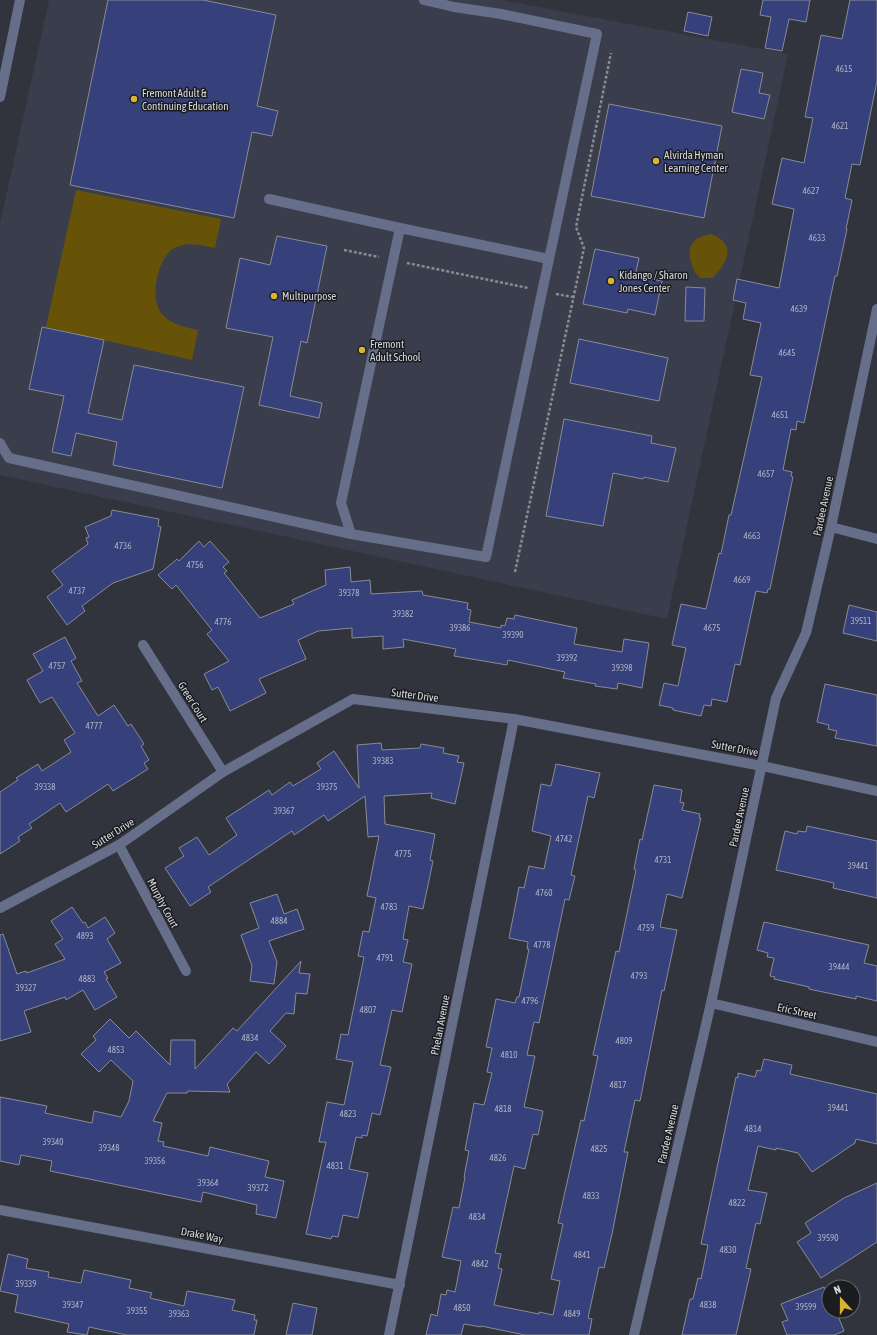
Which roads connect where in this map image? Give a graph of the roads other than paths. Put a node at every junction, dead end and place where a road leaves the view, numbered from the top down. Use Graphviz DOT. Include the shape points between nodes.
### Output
graph roads {
  1 [pos="20,0"];
  2 [pos="424,0"];
  3 [pos="0,97"];
  4 [pos="268,199"];
  5 [pos="400,228"];
  6 [pos="549,259"];
  7 [pos="877,309"];
  8 [pos="0,444"];
  9 [pos="831,527"];
  10 [pos="351,534"];
  11 [pos="877,539"];
  12 [pos="143,645"];
  13 [pos="514,719"];
  14 [pos="762,766"];
  15 [pos="224,772"];
  16 [pos="877,792"];
  17 [pos="119,845"];
  18 [pos="0,908"];
  19 [pos="186,972"];
  20 [pos="711,1003"];
  21 [pos="877,1042"];
  22 [pos="0,1210"];
  23 [pos="400,1285"];
  24 [pos="389,1335"];
  25 [pos="634,1335"];
  1 -- 3 [label="street"];
  2 -- 6 [label="street" via="597,34"];
  4 -- 5 [label="street"];
  5 -- 6 [label="street"];
  5 -- 10 [label="street" via="341,503"];
  6 -- 10 [label="street" via="486,557"];
  7 -- 9 [label="street, Pardee Avenue"];
  8 -- 10 [label="street" via="9,458"];
  9 -- 11 [label="street"];
  9 -- 14 [label="street, Pardee Avenue" via="806,633 776,698"];
  12 -- 15 [label="street, Greer Court"];
  13 -- 14 [label="street, Sutter Drive"];
  13 -- 15 [label="street, Sutter Drive" via="353,699"];
  13 -- 23 [label="street, Phelan Avenue"];
  14 -- 16 [label="street, Sutter Drive"];
  14 -- 20 [label="street, Pardee Avenue"];
  15 -- 17 [label="street, Sutter Drive"];
  17 -- 18 [label="street, Sutter Drive"];
  17 -- 19 [label="street, Murphy Court"];
  20 -- 21 [label="street, Eric Street"];
  20 -- 25 [label="street, Pardee Avenue"];
  22 -- 23 [label="street, Drake Way"];
  23 -- 24 [label="street, Phelan Avenue"];
}
